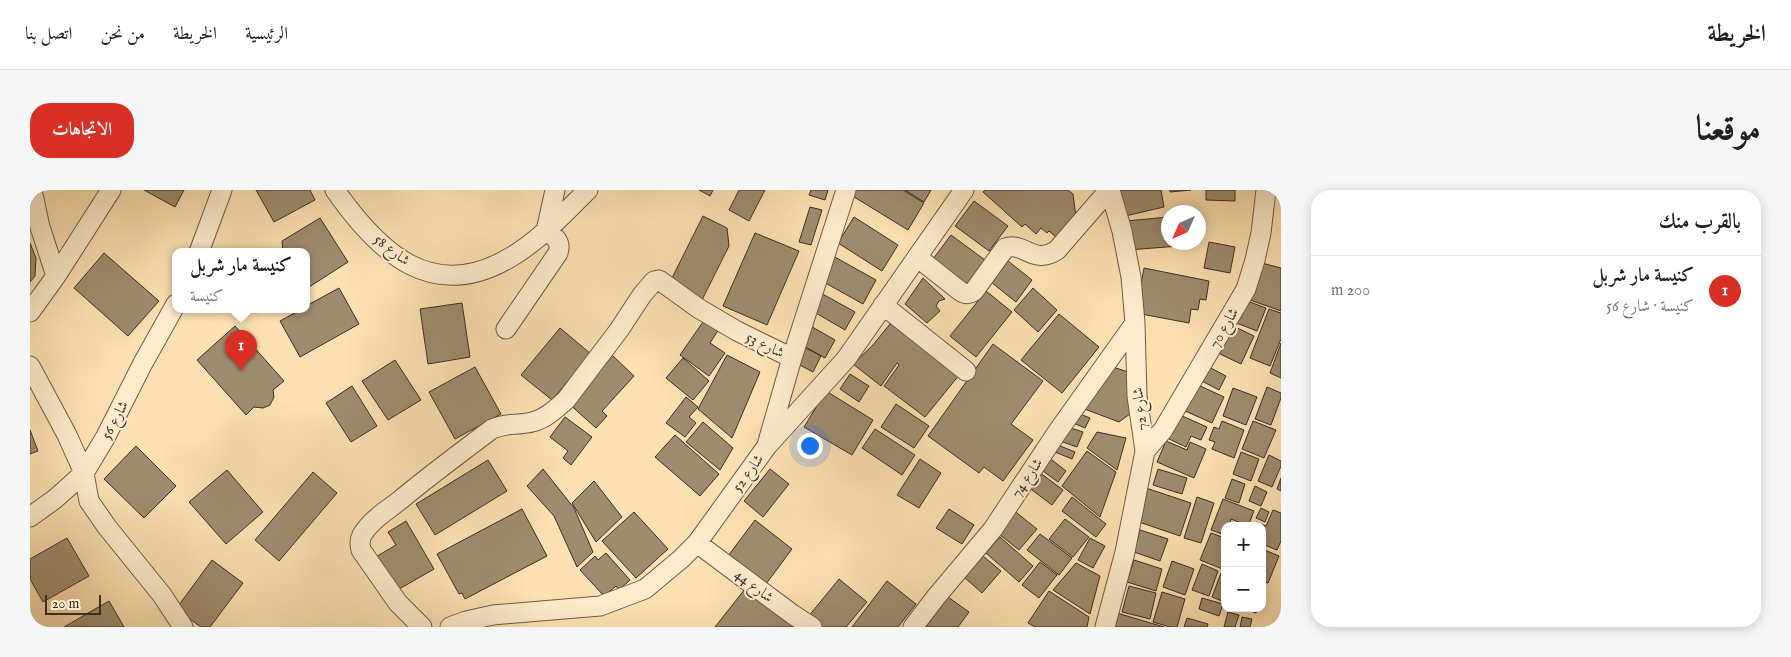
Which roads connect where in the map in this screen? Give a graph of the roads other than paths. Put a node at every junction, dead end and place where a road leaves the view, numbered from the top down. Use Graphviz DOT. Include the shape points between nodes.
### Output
graph roads {
  1 [pos="32,190"];
  2 [pos="111,190"];
  3 [pos="222,190"];
  4 [pos="335,190"];
  5 [pos="554,190"];
  6 [pos="588,190"];
  7 [pos="846,190"];
  8 [pos="964,190"];
  9 [pos="1109,190"];
  10 [pos="1266,190"];
  11 [pos="546,231"];
  12 [pos="200,248"];
  13 [pos="917,257"];
  14 [pos="56,276"];
  15 [pos="883,305"];
  16 [pos="172,311"];
  17 [pos="30,312"];
  18 [pos="1135,323"];
  19 [pos="506,329"];
  20 [pos="792,358"];
  21 [pos="30,366"];
  22 [pos="966,372"];
  23 [pos="767,446"];
  24 [pos="1145,451"];
  25 [pos="84,472"];
  26 [pos="30,517"];
  27 [pos="697,544"];
  28 [pos="183,627"];
  29 [pos="422,627"];
  30 [pos="450,627"];
  31 [pos="812,627"];
  32 [pos="913,627"];
  33 [pos="1105,627"];
  1 -- 14 [label="street"];
  2 -- 14 [label="street"];
  3 -- 12 [label="street"];
  4 -- 11 [label="street, شارع 58" via="391,253 412,267 432,274 466,276 487,269 511,257"];
  5 -- 11 [label="street"];
  6 -- 11 [label="street, شارع 58"];
  7 -- 20 [label="street"];
  8 -- 13 [label="street, شارع 52"];
  9 -- 13 [label="street" via="1057,250 1042,256 1015,247 1005,248 970,294 964,294"];
  9 -- 18 [label="street, شارع 72" via="1122,231 1131,277"];
  10 -- 24 [label="street, شارع 70" via="1261,233 1246,289 1163,430"];
  11 -- 19 [label="street" via="558,240 558,252"];
  13 -- 15 [label="street, شارع 52"];
  14 -- 17 [label="street"];
  15 -- 22 [label="street"];
  15 -- 23 [label="street, شارع 52" via="846,359"];
  16 -- 25 [label="street, شارع 56"];
  18 -- 24 [label="street, شارع 72" via="1137,396"];
  18 -- 32 [label="street, شارع 74" via="993,529"];
  20 -- 23 [label="street"];
  20 -- 29 [label="street, شارع 53" via="737,331 659,280 654,281 556,410 532,422 502,424 492,429 428,476 367,528 360,540 362,550 398,603"];
  21 -- 25 [label="street"];
  23 -- 27 [label="street, شارع 52"];
  24 -- 33 [label="street, شارع 72"];
  25 -- 26 [label="street, شارع 56"];
  25 -- 28 [label="street" via="89,501"];
  27 -- 30 [label="street, شارع 52" via="645,589 600,606 493,615"];
  27 -- 31 [label="street, شارع 44"];
}
